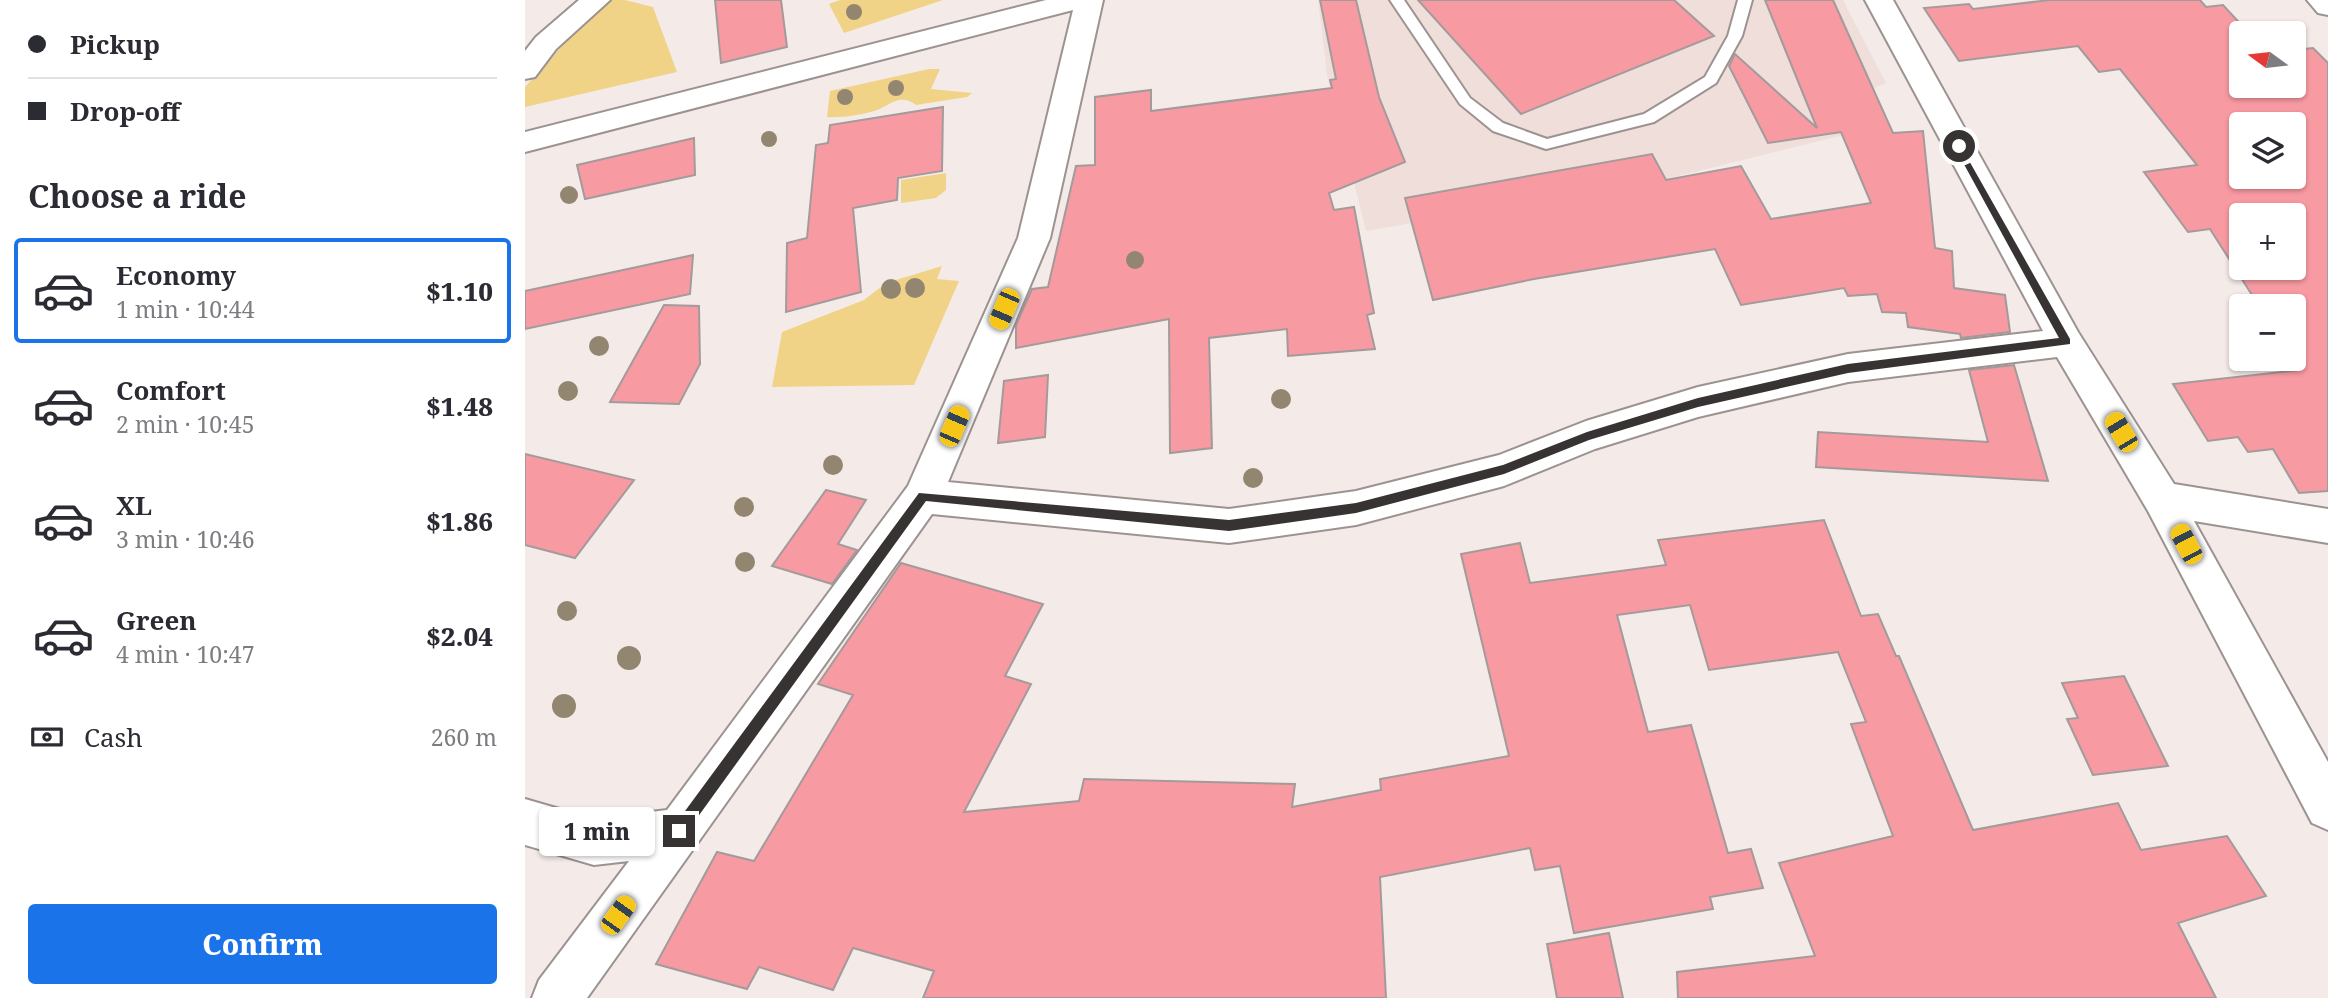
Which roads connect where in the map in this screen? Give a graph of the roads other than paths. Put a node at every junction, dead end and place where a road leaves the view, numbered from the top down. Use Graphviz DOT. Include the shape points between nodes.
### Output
graph roads {
  1 [pos="596,0"];
  2 [pos="1079,0"];
  3 [pos="1089,0"];
  4 [pos="1397,0"];
  5 [pos="1745,0"];
  6 [pos="1879,0"];
  7 [pos="2321,0"];
  8 [pos="2328,7"];
  9 [pos="525,70"];
  10 [pos="525,142"];
  11 [pos="2066,342"];
  12 [pos="923,496"];
  13 [pos="2162,499"];
  14 [pos="2328,526"];
  15 [pos="2328,807"];
  16 [pos="525,822"];
  17 [pos="679,831"];
  18 [pos="557,998"];
  1 -- 9 [label="street" via="546,43"];
  2 -- 10 [label="street"];
  3 -- 12 [label="street" via="1034,238"];
  4 -- 5 [label="lane" via="1465,101 1498,127 1546,144 1649,118 1711,80 1734,36"];
  6 -- 11 [label="street"];
  7 -- 8 [label="street"];
  11 -- 12 [label="street" via="1848,368 1698,402 1587,436 1504,470 1356,508 1229,526"];
  11 -- 13 [label="street"];
  12 -- 17 [label="street"];
  13 -- 14 [label="street"];
  13 -- 15 [label="street"];
  16 -- 17 [label="street" via="594,842"];
  17 -- 18 [label="street"];
}
